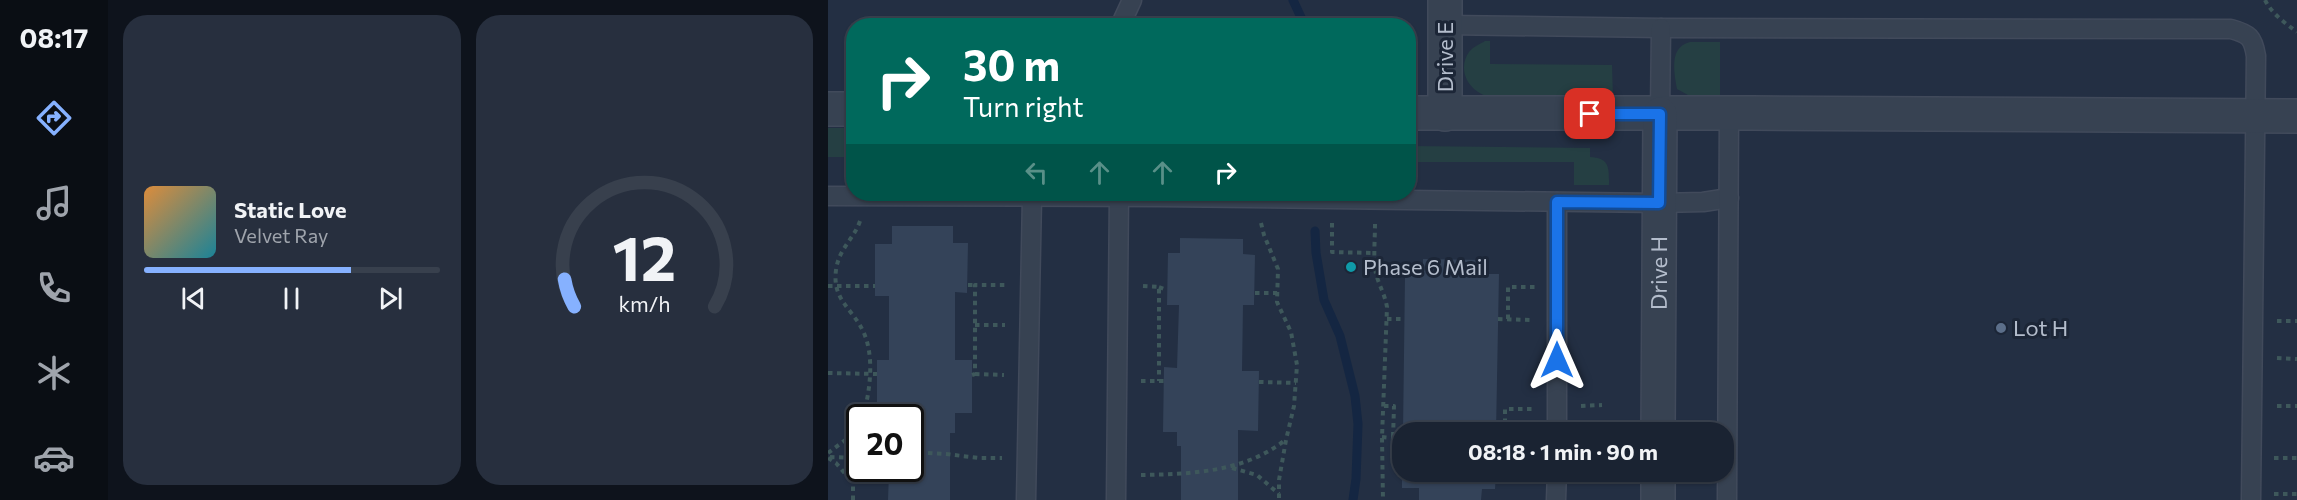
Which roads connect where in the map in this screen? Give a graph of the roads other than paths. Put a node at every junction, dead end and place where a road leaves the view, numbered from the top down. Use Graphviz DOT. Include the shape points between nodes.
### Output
graph roads {
  1 [pos="1132,0"];
  2 [pos="1445,13"];
  3 [pos="1124,18"];
  4 [pos="1660,28"];
  5 [pos="828,109"];
  6 [pos="846,109"];
  7 [pos="1416,113"];
  8 [pos="1729,113"];
  9 [pos="1445,114"];
  10 [pos="1660,114"];
  11 [pos="2256,116"];
  12 [pos="2297,116"];
  13 [pos="828,196"];
  14 [pos="846,197"];
  15 [pos="1729,198"];
  16 [pos="1416,200"];
  17 [pos="1032,201"];
  18 [pos="1119,201"];
  19 [pos="1557,202"];
  20 [pos="1659,203"];
  21 [pos="1557,422"];
  22 [pos="1658,422"];
  23 [pos="1557,482"];
  24 [pos="1658,482"];
  25 [pos="1026,500"];
  26 [pos="1116,500"];
  27 [pos="1556,500"];
  28 [pos="1658,500"];
  29 [pos="1727,500"];
  30 [pos="2251,500"];
  1 -- 3 [label="lane"];
  2 -- 4 [label="lane"];
  2 -- 9 [label="street, Drive E"];
  4 -- 10 [label="lane"];
  4 -- 11 [label="lane" via="2231,29 2246,33 2254,43"];
  5 -- 6 [label="street"];
  7 -- 9 [label="street"];
  8 -- 10 [label="street"];
  8 -- 11 [label="street"];
  8 -- 15 [label="lane"];
  9 -- 10 [label="street"];
  10 -- 20 [label="street, Drive H"];
  11 -- 12 [label="street"];
  11 -- 30 [label="lane"];
  13 -- 14 [label="lane"];
  15 -- 20 [label="lane"];
  15 -- 29 [label="lane"];
  16 -- 19 [label="lane"];
  17 -- 25 [label="lane"];
  18 -- 26 [label="lane"];
  19 -- 20 [label="lane"];
  19 -- 21 [label="lane"];
  20 -- 22 [label="street, Drive H"];
  23 -- 27 [label="lane"];
  24 -- 28 [label="street"];
}
